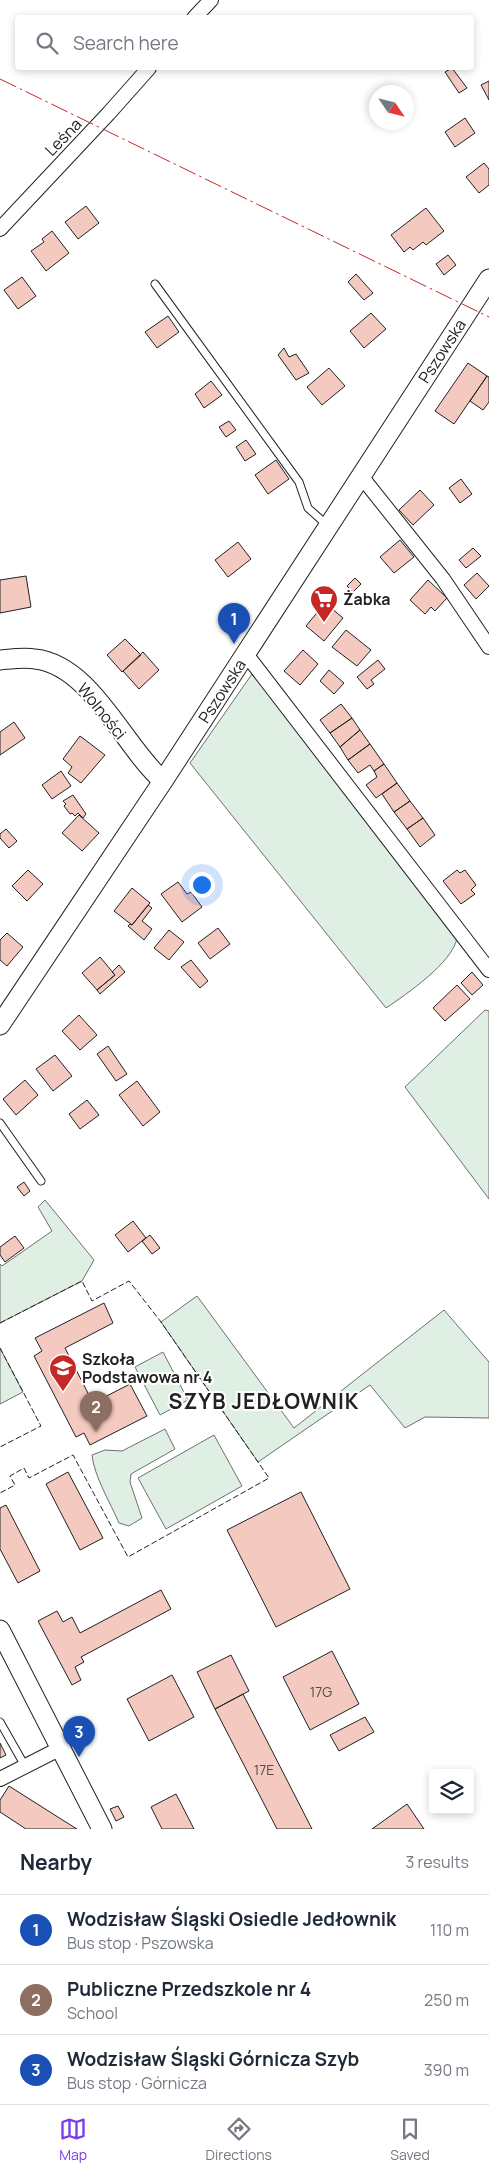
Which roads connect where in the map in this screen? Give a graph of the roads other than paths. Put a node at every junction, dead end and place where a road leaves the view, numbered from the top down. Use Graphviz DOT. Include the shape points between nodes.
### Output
graph roads {
  1 [pos="211,0"];
  2 [pos="197,15"];
  3 [pos="147,70"];
  4 [pos="0,229"];
  5 [pos="489,279"];
  6 [pos="154,284"];
  7 [pos="361,476"];
  8 [pos="329,527"];
  9 [pos="489,647"];
  10 [pos="246,654"];
  11 [pos="0,660"];
  12 [pos="164,781"];
  13 [pos="489,970"];
  14 [pos="0,1025"];
  15 [pos="0,1123"];
  16 [pos="41,1181"];
  17 [pos="0,1630"];
  18 [pos="0,1722"];
  19 [pos="60,1748"];
  20 [pos="25,1766"];
  21 [pos="0,1779"];
  22 [pos="102,1829"];
  1 -- 2 [label="street"];
  3 -- 4 [label="street, Leśna"];
  5 -- 7 [label="main road, Pszowska"];
  6 -- 8 [label="lane" via="299,482 308,508"];
  7 -- 8 [label="main road, Pszowska"];
  7 -- 9 [label="street" via="443,579"];
  8 -- 10 [label="main road, Pszowska"];
  10 -- 12 [label="main road, Pszowska"];
  10 -- 13 [label="street"];
  11 -- 12 [label="main road, Wolności" via="36,659 57,666 81,682 132,748"];
  12 -- 14 [label="main road, Pszowska"];
  15 -- 16 [label="lane"];
  17 -- 19 [label="main road"];
  18 -- 20 [label="lane"];
  19 -- 20 [label="street"];
  19 -- 22 [label="main road"];
  20 -- 21 [label="street"];
}
